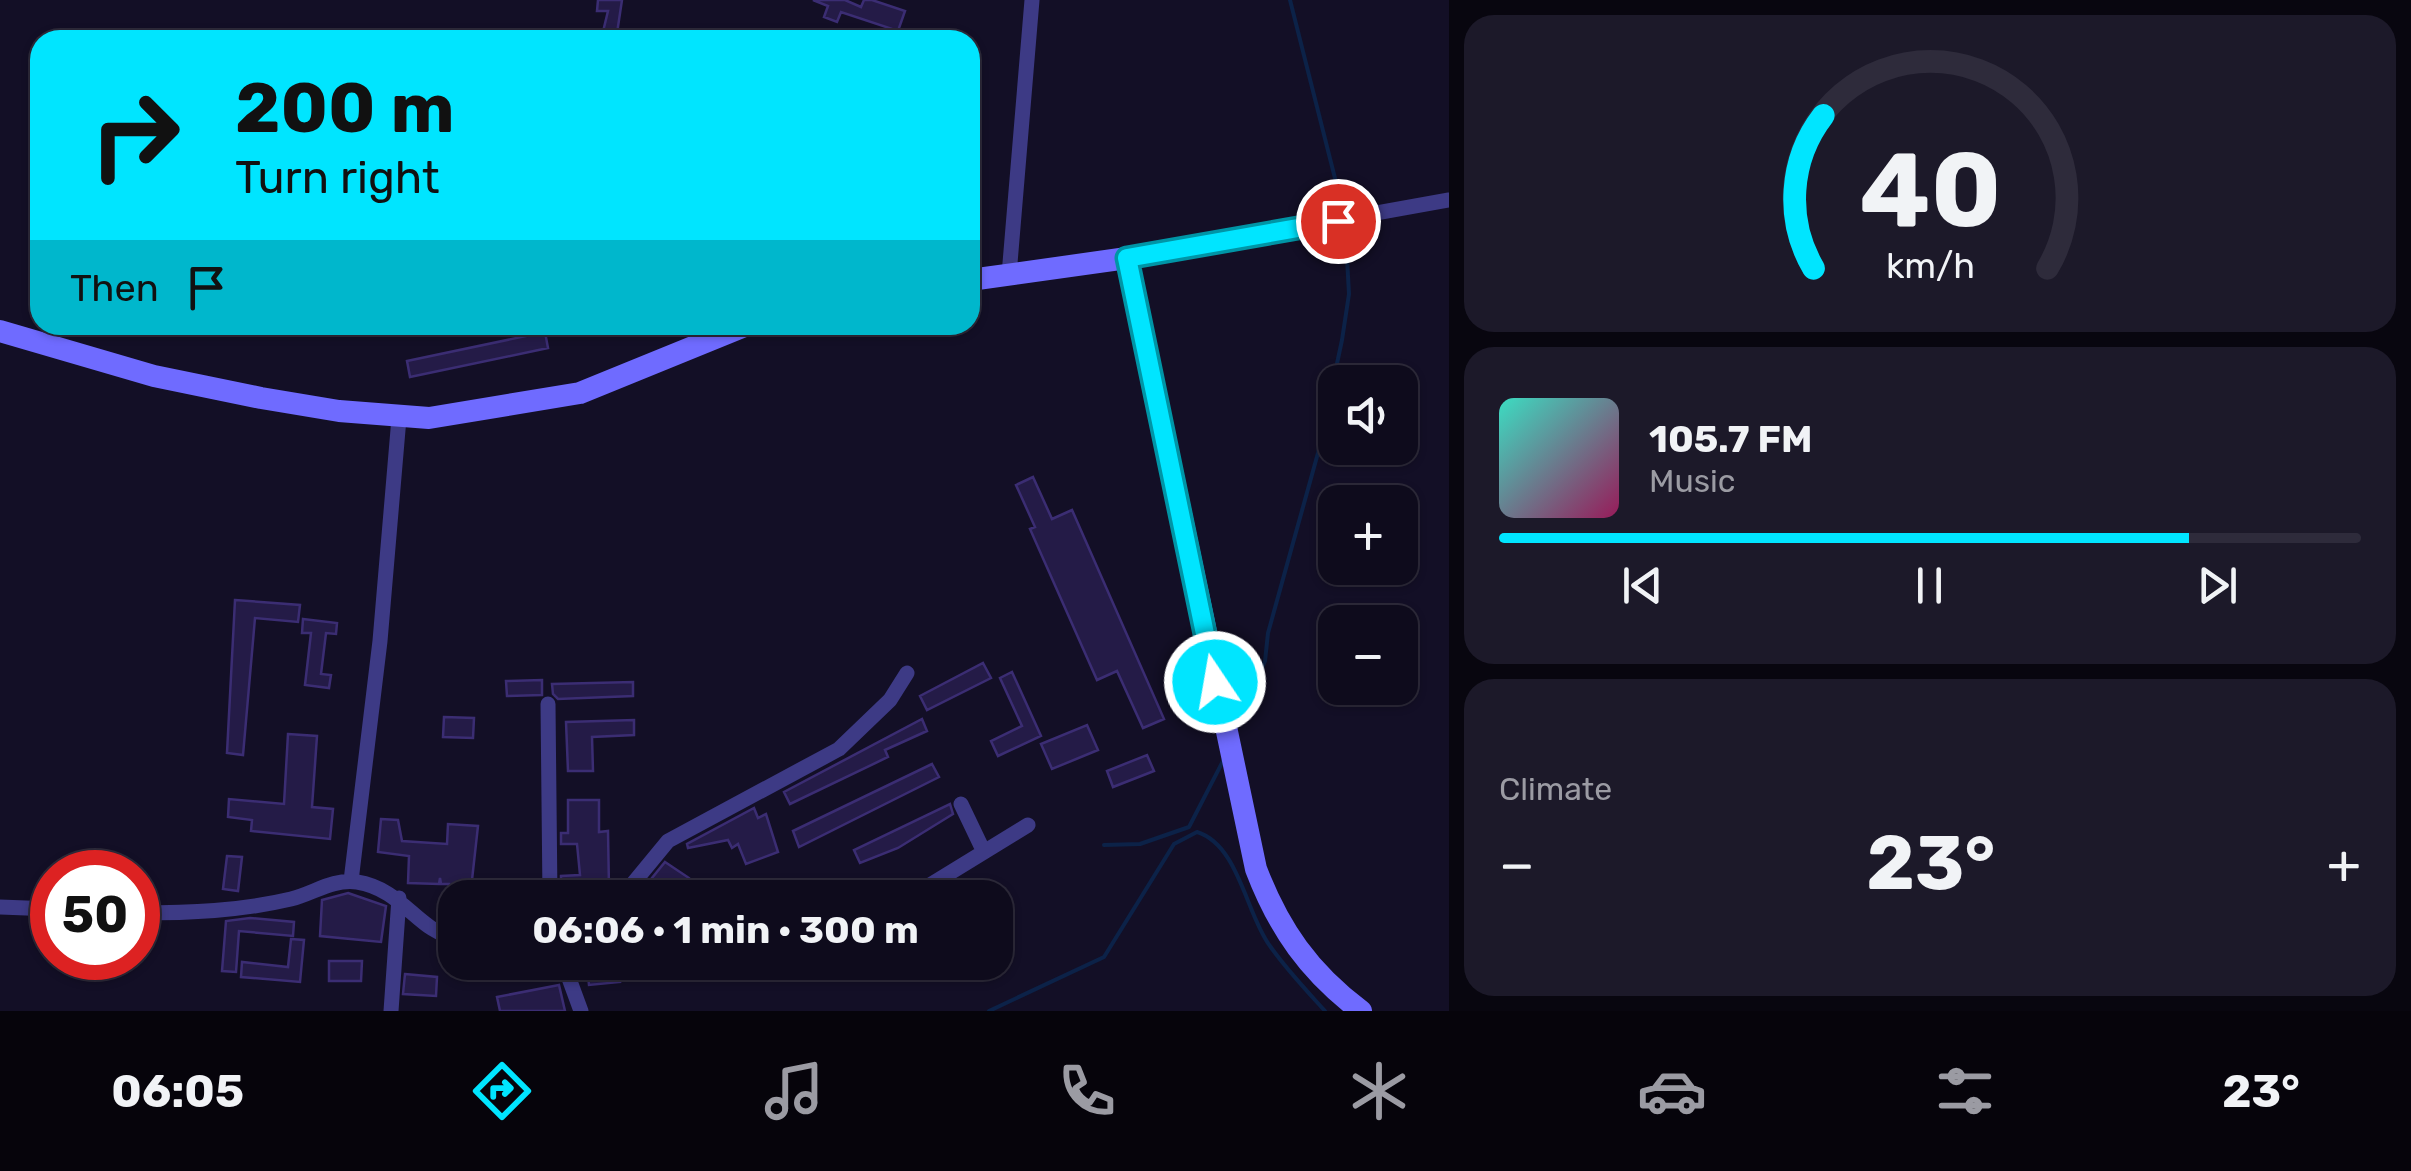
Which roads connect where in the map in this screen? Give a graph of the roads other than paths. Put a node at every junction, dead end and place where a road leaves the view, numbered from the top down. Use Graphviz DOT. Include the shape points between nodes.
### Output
graph roads {
  1 [pos="1032,0"];
  2 [pos="1448,200"];
  3 [pos="1127,258"];
  4 [pos="1009,275"];
  5 [pos="980,279"];
  6 [pos="0,331"];
  7 [pos="722,335"];
  8 [pos="398,418"];
  9 [pos="907,673"];
  10 [pos="548,704"];
  11 [pos="961,804"];
  12 [pos="1028,825"];
  13 [pos="983,850"];
  14 [pos="550,880"];
  15 [pos="636,880"];
  16 [pos="937,880"];
  17 [pos="351,882"];
  18 [pos="398,898"];
  19 [pos="0,907"];
  20 [pos="30,908"];
  21 [pos="160,912"];
  22 [pos="438,932"];
  23 [pos="570,980"];
  24 [pos="391,1011"];
  25 [pos="581,1011"];
  26 [pos="1361,1011"];
  1 -- 4 [label="street"];
  2 -- 3 [label="street"];
  3 -- 4 [label="main road"];
  3 -- 26 [label="main road" via="1256,869 1295,949"];
  4 -- 5 [label="main road"];
  6 -- 8 [label="main road" via="154,376"];
  7 -- 8 [label="main road" via="580,393"];
  8 -- 17 [label="street"];
  9 -- 15 [label="street" via="890,700 839,749 668,840"];
  10 -- 14 [label="street"];
  11 -- 13 [label="street"];
  12 -- 13 [label="street"];
  13 -- 16 [label="street"];
  17 -- 18 [label="street"];
  17 -- 21 [label="street" via="231,909"];
  18 -- 22 [label="street"];
  18 -- 24 [label="street"];
  19 -- 20 [label="street"];
  23 -- 25 [label="street"];
}
